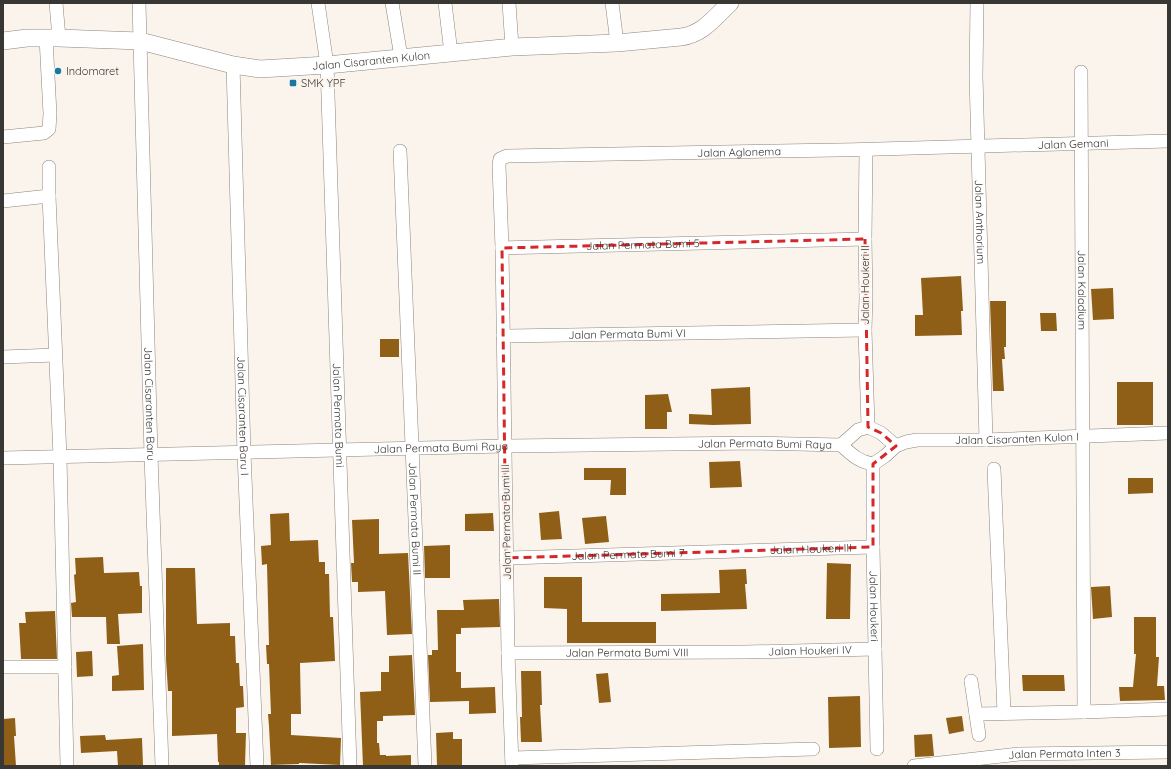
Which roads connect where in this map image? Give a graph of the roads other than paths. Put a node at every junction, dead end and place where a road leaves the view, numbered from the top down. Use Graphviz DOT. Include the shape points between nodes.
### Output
graph roads {
  1 [pos="56,3"];
  2 [pos="139,3"];
  3 [pos="318,3"];
  4 [pos="392,3"];
  5 [pos="445,3"];
  6 [pos="509,3"];
  7 [pos="612,3"];
  8 [pos="730,3"];
  9 [pos="977,3"];
  10 [pos="52,38"];
  11 [pos="3,41"];
  12 [pos="140,41"];
  13 [pos="617,43"];
  14 [pos="512,47"];
  15 [pos="451,53"];
  16 [pos="401,57"];
  17 [pos="233,65"];
  18 [pos="327,65"];
  19 [pos="1081,72"];
  20 [pos="3,137"];
  21 [pos="1168,141"];
  22 [pos="1081,144"];
  23 [pos="979,147"];
  24 [pos="866,150"];
  25 [pos="400,151"];
  26 [pos="500,159"];
  27 [pos="49,167"];
  28 [pos="49,196"];
  29 [pos="3,201"];
  30 [pos="865,239"];
  31 [pos="502,248"];
  32 [pos="865,330"];
  33 [pos="751,332"];
  34 [pos="503,336"];
  35 [pos="55,355"];
  36 [pos="3,357"];
  37 [pos="868,427"];
  38 [pos="1168,433"];
  39 [pos="1083,437"];
  40 [pos="986,440"];
  41 [pos="841,445"];
  42 [pos="505,446"];
  43 [pos="896,446"];
  44 [pos="412,448"];
  45 [pos="340,449"];
  46 [pos="244,452"];
  47 [pos="151,455"];
  48 [pos="60,457"];
  49 [pos="3,458"];
  50 [pos="873,464"];
  51 [pos="994,469"];
  52 [pos="873,547"];
  53 [pos="750,550"];
  54 [pos="506,558"];
  55 [pos="875,649"];
  56 [pos="746,652"];
  57 [pos="508,653"];
  58 [pos="3,667"];
  59 [pos="65,667"];
  60 [pos="971,681"];
  61 [pos="1168,709"];
  62 [pos="1084,712"];
  63 [pos="1004,713"];
  64 [pos="976,714"];
  65 [pos="979,735"];
  66 [pos="814,749"];
  67 [pos="877,749"];
  68 [pos="1168,752"];
  69 [pos="512,762"];
  70 [pos="67,766"];
  71 [pos="162,766"];
  72 [pos="257,766"];
  73 [pos="350,766"];
  74 [pos="425,766"];
  75 [pos="915,766"];
  1 -- 10 [label="street"];
  2 -- 12 [label="street, Jalan Cisaranten Baru"];
  3 -- 18 [label="street, Jalan Permata Bumi"];
  4 -- 16 [label="street"];
  5 -- 15 [label="street"];
  6 -- 14 [label="street"];
  7 -- 13 [label="street"];
  8 -- 13 [label="main road, Jalan Cisaranten Kulon" via="700,32 690,36"];
  9 -- 23 [label="street, Jalan Anthorium" via="976,76"];
  10 -- 11 [label="main road, Jalan Cisaranten Kulon"];
  10 -- 12 [label="main road, Jalan Cisaranten Kulon"];
  10 -- 20 [label="street" via="49,129 44,133"];
  12 -- 17 [label="main road, Jalan Cisaranten Kulon"];
  12 -- 47 [label="street, Jalan Cisaranten Baru"];
  13 -- 14 [label="main road, Jalan Cisaranten Kulon"];
  14 -- 15 [label="main road, Jalan Cisaranten Kulon"];
  15 -- 16 [label="main road, Jalan Cisaranten Kulon"];
  16 -- 18 [label="main road, Jalan Cisaranten Kulon"];
  17 -- 18 [label="main road, Jalan Cisaranten Kulon" via="260,69"];
  17 -- 46 [label="street, Jalan Cisaranten Baru I"];
  18 -- 45 [label="street, Jalan Permata Bumi"];
  19 -- 22 [label="street, Jalan Kaladium"];
  21 -- 22 [label="street, Jalan Gemani"];
  22 -- 23 [label="street, Jalan Gemani"];
  22 -- 39 [label="street, Jalan Kaladium"];
  23 -- 24 [label="street, Jalan Aglonema"];
  23 -- 40 [label="street, Jalan Anthorium"];
  24 -- 26 [label="street, Jalan Aglonema" via="507,156"];
  24 -- 30 [label="street, Jalan Houkeri II"];
  25 -- 44 [label="street, Jalan Permata Bumi II"];
  26 -- 31 [label="street, Jalan Permata Bumi III"];
  27 -- 28 [label="street"];
  28 -- 29 [label="street"];
  28 -- 35 [label="street"];
  30 -- 31 [label="street, Jalan Permata Bumi 5"];
  30 -- 32 [label="street, Jalan Houkeri II"];
  31 -- 34 [label="street, Jalan Permata Bumi III"];
  32 -- 33 [label="street, Jalan Houkeri II"];
  32 -- 37 [label="street"];
  33 -- 34 [label="street, Jalan Permata Bumi VI"];
  34 -- 42 [label="street, Jalan Permata Bumi III"];
  35 -- 36 [label="street"];
  35 -- 48 [label="street"];
  37 -- 41 [label="street" via="858,430"];
  37 -- 43 [label="street" via="881,433"];
  38 -- 39 [label="street, Jalan Cisaranten Kulon I"];
  39 -- 40 [label="street, Jalan Cisaranten Kulon I"];
  39 -- 62 [label="street, Jalan Kaladium"];
  40 -- 43 [label="street, Jalan Cisaranten Kulon I" via="917,440"];
  41 -- 42 [label="street, Jalan Permata Bumi Raya" via="755,443"];
  41 -- 50 [label="street, Jalan Permata Bumi Raya" via="856,458"];
  42 -- 44 [label="street, Jalan Permata Bumi Raya"];
  42 -- 54 [label="street, Jalan Permata Bumi III"];
  43 -- 50 [label="street, Jalan Cisaranten Kulon I"];
  44 -- 45 [label="street, Jalan Permata Bumi Raya"];
  44 -- 74 [label="street, Jalan Permata Bumi II"];
  45 -- 46 [label="street, Jalan Permata Bumi Raya"];
  45 -- 73 [label="street, Jalan Permata Bumi"];
  46 -- 47 [label="street, Jalan Permata Bumi Raya"];
  46 -- 72 [label="street, Jalan Cisaranten Baru I"];
  47 -- 48 [label="street, Jalan Permata Bumi Raya"];
  47 -- 71 [label="street, Jalan Cisaranten Baru"];
  48 -- 49 [label="street, Jalan Permata Bumi Raya"];
  48 -- 59 [label="street"];
  50 -- 52 [label="street, Jalan Houkeri"];
  51 -- 63 [label="street"];
  52 -- 53 [label="street, Jalan Houkeri III"];
  52 -- 55 [label="street, Jalan Houkeri"];
  53 -- 54 [label="street, Jalan Permata Bumi 7"];
  54 -- 57 [label="street, Jalan Permata Bumi III"];
  55 -- 56 [label="street, Jalan Houkeri IV"];
  55 -- 67 [label="street, Jalan Houkeri"];
  56 -- 57 [label="street, Jalan Permata Bumi VIII"];
  57 -- 69 [label="street, Jalan Permata Bumi III"];
  58 -- 59 [label="street"];
  59 -- 70 [label="street"];
  60 -- 64 [label="street"];
  61 -- 62 [label="street"];
  62 -- 63 [label="street"];
  63 -- 64 [label="street"];
  64 -- 65 [label="street"];
  66 -- 69 [label="street"];
  68 -- 75 [label="street, Jalan Permata Inten 3" via="1019,754"];
}
